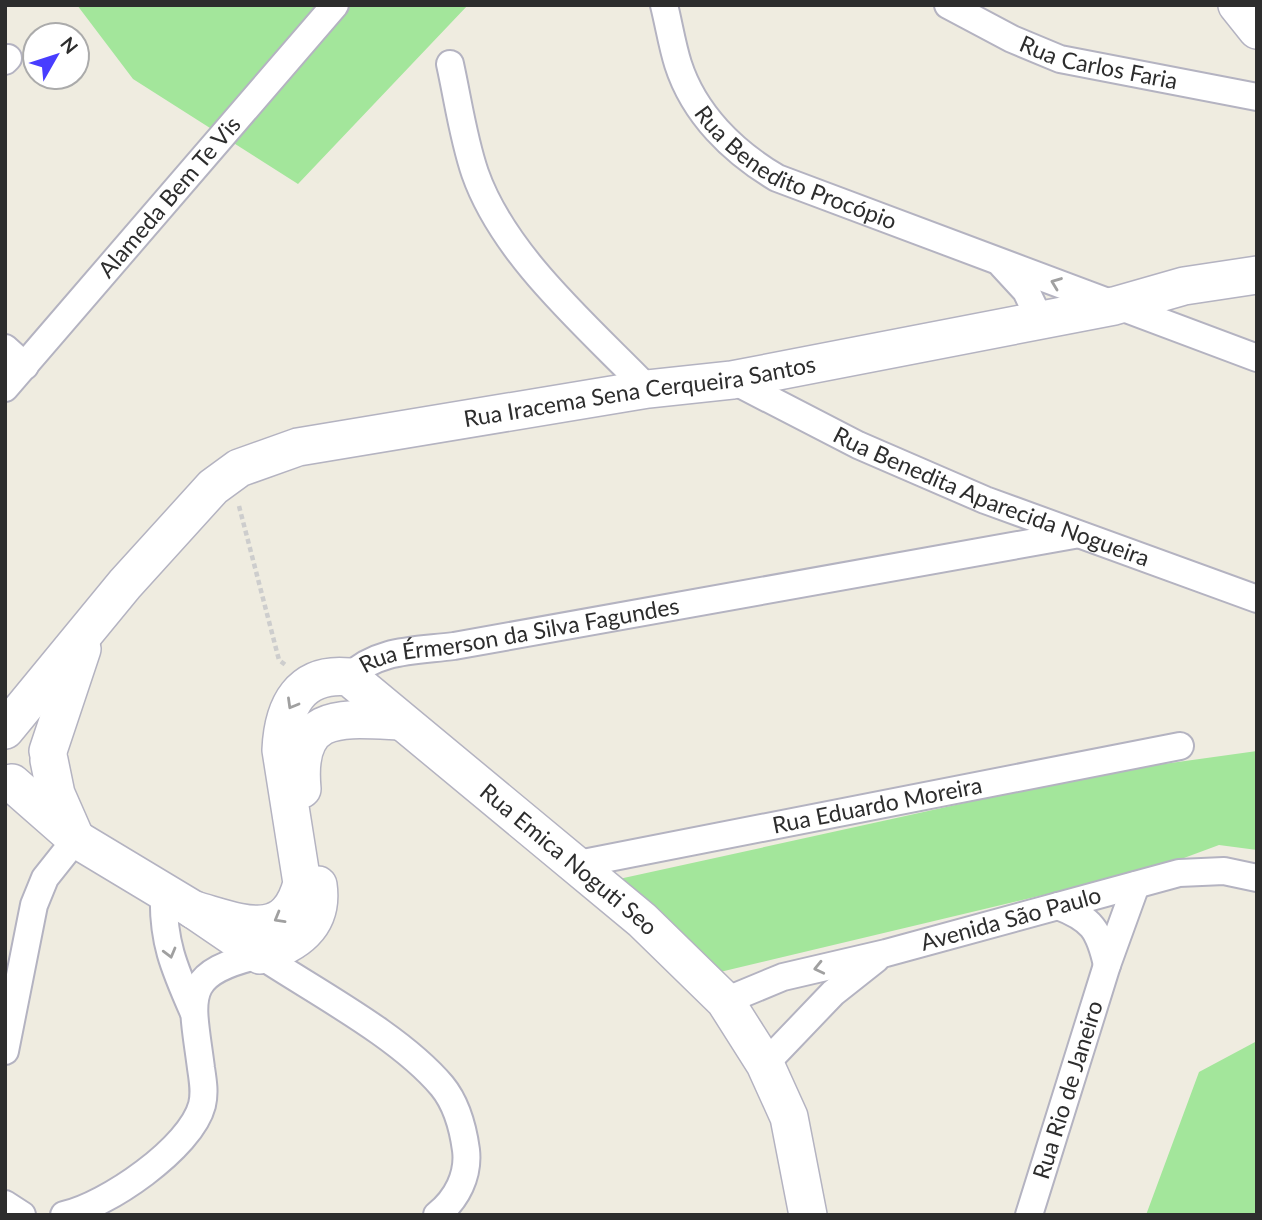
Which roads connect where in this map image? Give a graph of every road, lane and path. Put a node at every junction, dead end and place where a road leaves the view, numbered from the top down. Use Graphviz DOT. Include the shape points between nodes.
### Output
graph roads {
  1 [pos="335,5"];
  2 [pos="664,5"];
  3 [pos="948,5"];
  4 [pos="1237,5"];
  5 [pos="1257,30"];
  6 [pos="450,64"];
  7 [pos="1257,97"];
  8 [pos="999,261"];
  9 [pos="1257,275"];
  10 [pos="1175,289"];
  11 [pos="1114,306"];
  12 [pos="1040,320"];
  13 [pos="1219,346"];
  14 [pos="5,348"];
  15 [pos="1257,358"];
  16 [pos="25,366"];
  17 [pos="732,380"];
  18 [pos="5,388"];
  19 [pos="648,389"];
  20 [pos="230,474"];
  21 [pos="1074,535"];
  22 [pos="1257,599"];
  23 [pos="89,628"];
  24 [pos="349,677"];
  25 [pos="309,684"];
  26 [pos="398,721"];
  27 [pos="5,731"];
  28 [pos="1180,746"];
  29 [pos="49,755"];
  30 [pos="9,781"];
  31 [pos="76,839"];
  32 [pos="573,865"];
  33 [pos="1257,878"];
  34 [pos="1136,885"];
  35 [pos="179,901"];
  36 [pos="1058,906"];
  37 [pos="886,953"];
  38 [pos="260,955"];
  39 [pos="1107,965"];
  40 [pos="725,1001"];
  41 [pos="193,1011"];
  42 [pos="5,1051"];
  43 [pos="765,1064"];
  44 [pos="5,1203"];
  45 [pos="22,1215"];
  46 [pos="64,1215"];
  47 [pos="437,1215"];
  48 [pos="808,1215"];
  49 [pos="1029,1215"];
  1 -- 16 [label="street, Alameda Bem Te Vis"];
  2 -- 8 [label="street, Rua Benedito Procópio" via="678,66 720,135 744,158 777,178"];
  3 -- 7 [label="street, Rua Carlos Faria" via="1060,59"];
  4 -- 5 [label="main road"];
  6 -- 19 [label="street" via="475,174 490,207 530,264"];
  11 -- 8 [label="street, Rua Benedito Procópio, one-way"];
  8 -- 12 [label="street, Rua Benedito Procópio" via="1026,291"];
  9 -- 10 [label="main road, Rua Iracema Sena Cerqueira Santos"];
  10 -- 11 [label="main road, Rua Iracema Sena Cerqueira Santos"];
  10 -- 13 [label="street, Rua Benedito Procópio" via="1185,315"];
  11 -- 12 [label="main road, Rua Iracema Sena Cerqueira Santos"];
  11 -- 13 [label="street, Rua Benedito Procópio"];
  12 -- 17 [label="main road, Rua Iracema Sena Cerqueira Santos"];
  13 -- 15 [label="street, Rua Benedito Procópio"];
  14 -- 16 [label="street"];
  16 -- 18 [label="street, Alameda Bem Te Vis"];
  17 -- 19 [label="main road, Rua Iracema Sena Cerqueira Santos"];
  17 -- 21 [label="street, Rua Benedita Aparecida Nogueira" via="858,445"];
  19 -- 20 [label="main road, Rua Iracema Sena Cerqueira Santos" via="298,447"];
  20 -- 23 [label="main road, Rua Iracema Sena Cerqueira Santos" via="175,526"];
  20 -- 25 [label="path" via="279,660"];
  21 -- 22 [label="street, Rua Benedita Aparecida Nogueira"];
  21 -- 24 [label="street, Rua Érmerson da Silva Fagundes" via="376,657"];
  23 -- 27 [label="main road, Rua Iracema Sena Cerqueira Santos"];
  23 -- 29 [label="main road, Rua Iracema Sena Cerqueira Santos"];
  24 -- 25 [label="main road, Rua Érmerson da Silva Fagundes" via="332,676"];
  24 -- 26 [label="main road, Rua Emica Noguti Seo"];
  25 -- 35 [label="main road, one-way" via="297,695 282,729 281,750 302,883 298,901 287,915 262,926"];
  26 -- 32 [label="main road, Rua Emica Noguti Seo"];
  26 -- 38 [label="main road, Rua Érmerson da Silva Fagundes" via="346,718 328,721 312,732 304,748 302,787 319,893 317,910 296,942"];
  27 -- 29 [label="main road" via="31,729 45,741"];
  28 -- 32 [label="street, Rua Eduardo Moreira"];
  29 -- 30 [label="main road" via="47,769 34,782"];
  29 -- 31 [label="main road" via="57,794"];
  30 -- 31 [label="main road"];
  31 -- 35 [label="main road"];
  31 -- 42 [label="street" via="45,878 34,905"];
  32 -- 40 [label="main road, Rua Emica Noguti Seo" via="642,920"];
  33 -- 34 [label="street, Avenida São Paulo" via="1224,871 1179,873"];
  34 -- 36 [label="street, Avenida São Paulo"];
  34 -- 39 [label="street, Rua Rio de Janeiro"];
  35 -- 38 [label="main road"];
  35 -- 41 [label="street, one-way" via="163,924 171,961"];
  36 -- 37 [label="street, Avenida São Paulo"];
  36 -- 39 [label="street" via="1090,923 1101,937"];
  37 -- 40 [label="street, Avenida São Paulo, one-way" via="783,977"];
  37 -- 43 [label="street, Avenida São Paulo" via="833,993"];
  38 -- 41 [label="street" via="212,970 195,996"];
  38 -- 47 [label="street" via="412,1057 443,1087 464,1135 468,1163 463,1183"];
  39 -- 49 [label="street, Rua Rio de Janeiro"];
  40 -- 43 [label="main road, Rua Emica Noguti Seo"];
  41 -- 46 [label="street" via="204,1088 196,1121 166,1155 141,1174 110,1195"];
  43 -- 48 [label="main road" via="789,1117"];
  44 -- 45 [label="street"];
}
